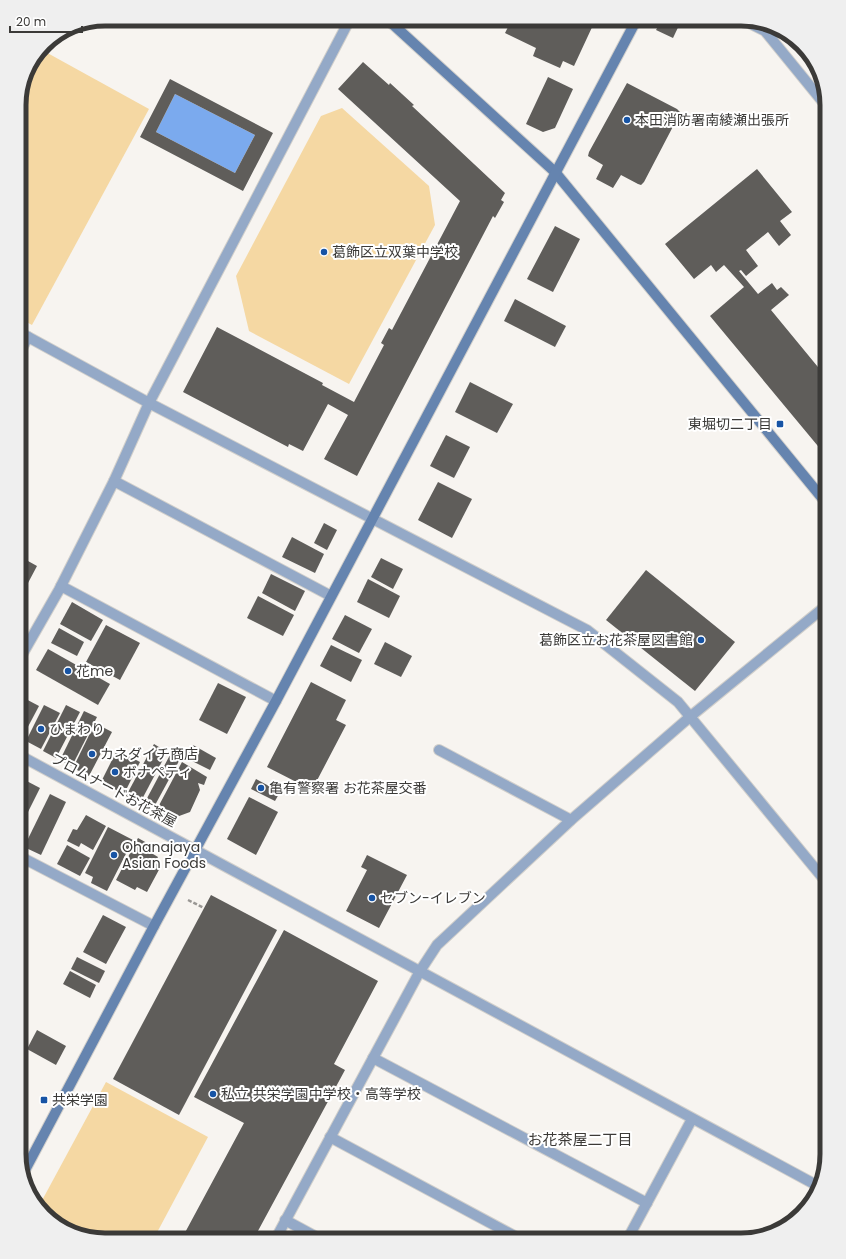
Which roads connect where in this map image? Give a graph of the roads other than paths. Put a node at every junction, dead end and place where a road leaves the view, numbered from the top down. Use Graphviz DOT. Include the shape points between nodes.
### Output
graph roads {
  1 [pos="346,26"];
  2 [pos="395,26"];
  3 [pos="633,26"];
  4 [pos="761,29"];
  5 [pos="819,98"];
  6 [pos="555,172"];
  7 [pos="26,336"];
  8 [pos="149,403"];
  9 [pos="114,481"];
  10 [pos="820,495"];
  11 [pos="372,519"];
  12 [pos="61,586"];
  13 [pos="332,596"];
  14 [pos="820,611"];
  15 [pos="26,648"];
  16 [pos="276,701"];
  17 [pos="691,716"];
  18 [pos="439,750"];
  19 [pos="26,759"];
  20 [pos="571,820"];
  21 [pos="195,849"];
  22 [pos="26,860"];
  23 [pos="820,874"];
  24 [pos="154,926"];
  25 [pos="420,971"];
  26 [pos="373,1058"];
  27 [pos="692,1119"];
  28 [pos="330,1137"];
  29 [pos="27,1166"];
  30 [pos="814,1184"];
  31 [pos="647,1203"];
  32 [pos="285,1220"];
  33 [pos="278,1233"];
  34 [pos="309,1233"];
  35 [pos="509,1233"];
  36 [pos="631,1233"];
  1 -- 8 [label="street"];
  2 -- 6 [label="street"];
  3 -- 6 [label="street"];
  4 -- 5 [label="street"];
  6 -- 10 [label="street"];
  6 -- 11 [label="street"];
  7 -- 8 [label="street"];
  8 -- 9 [label="street"];
  8 -- 11 [label="street"];
  9 -- 12 [label="street"];
  9 -- 13 [label="street"];
  11 -- 13 [label="street"];
  11 -- 17 [label="street" via="587,630 678,702"];
  12 -- 15 [label="street"];
  12 -- 16 [label="street"];
  13 -- 16 [label="street"];
  14 -- 17 [label="street"];
  16 -- 21 [label="street"];
  17 -- 20 [label="street"];
  17 -- 23 [label="street"];
  18 -- 20 [label="street"];
  19 -- 21 [label="street, プロムナードお花茶屋"];
  20 -- 25 [label="street" via="437,945"];
  21 -- 24 [label="street"];
  21 -- 25 [label="street, プロムナードお花茶屋"];
  22 -- 24 [label="street"];
  24 -- 29 [label="street"];
  25 -- 26 [label="street"];
  25 -- 27 [label="street, プロムナードお花茶屋"];
  26 -- 28 [label="street"];
  26 -- 31 [label="street"];
  27 -- 30 [label="street, プロムナードお花茶屋"];
  27 -- 31 [label="street"];
  28 -- 32 [label="street"];
  28 -- 35 [label="street"];
  31 -- 36 [label="street"];
  32 -- 33 [label="street"];
  32 -- 34 [label="street"];
}
